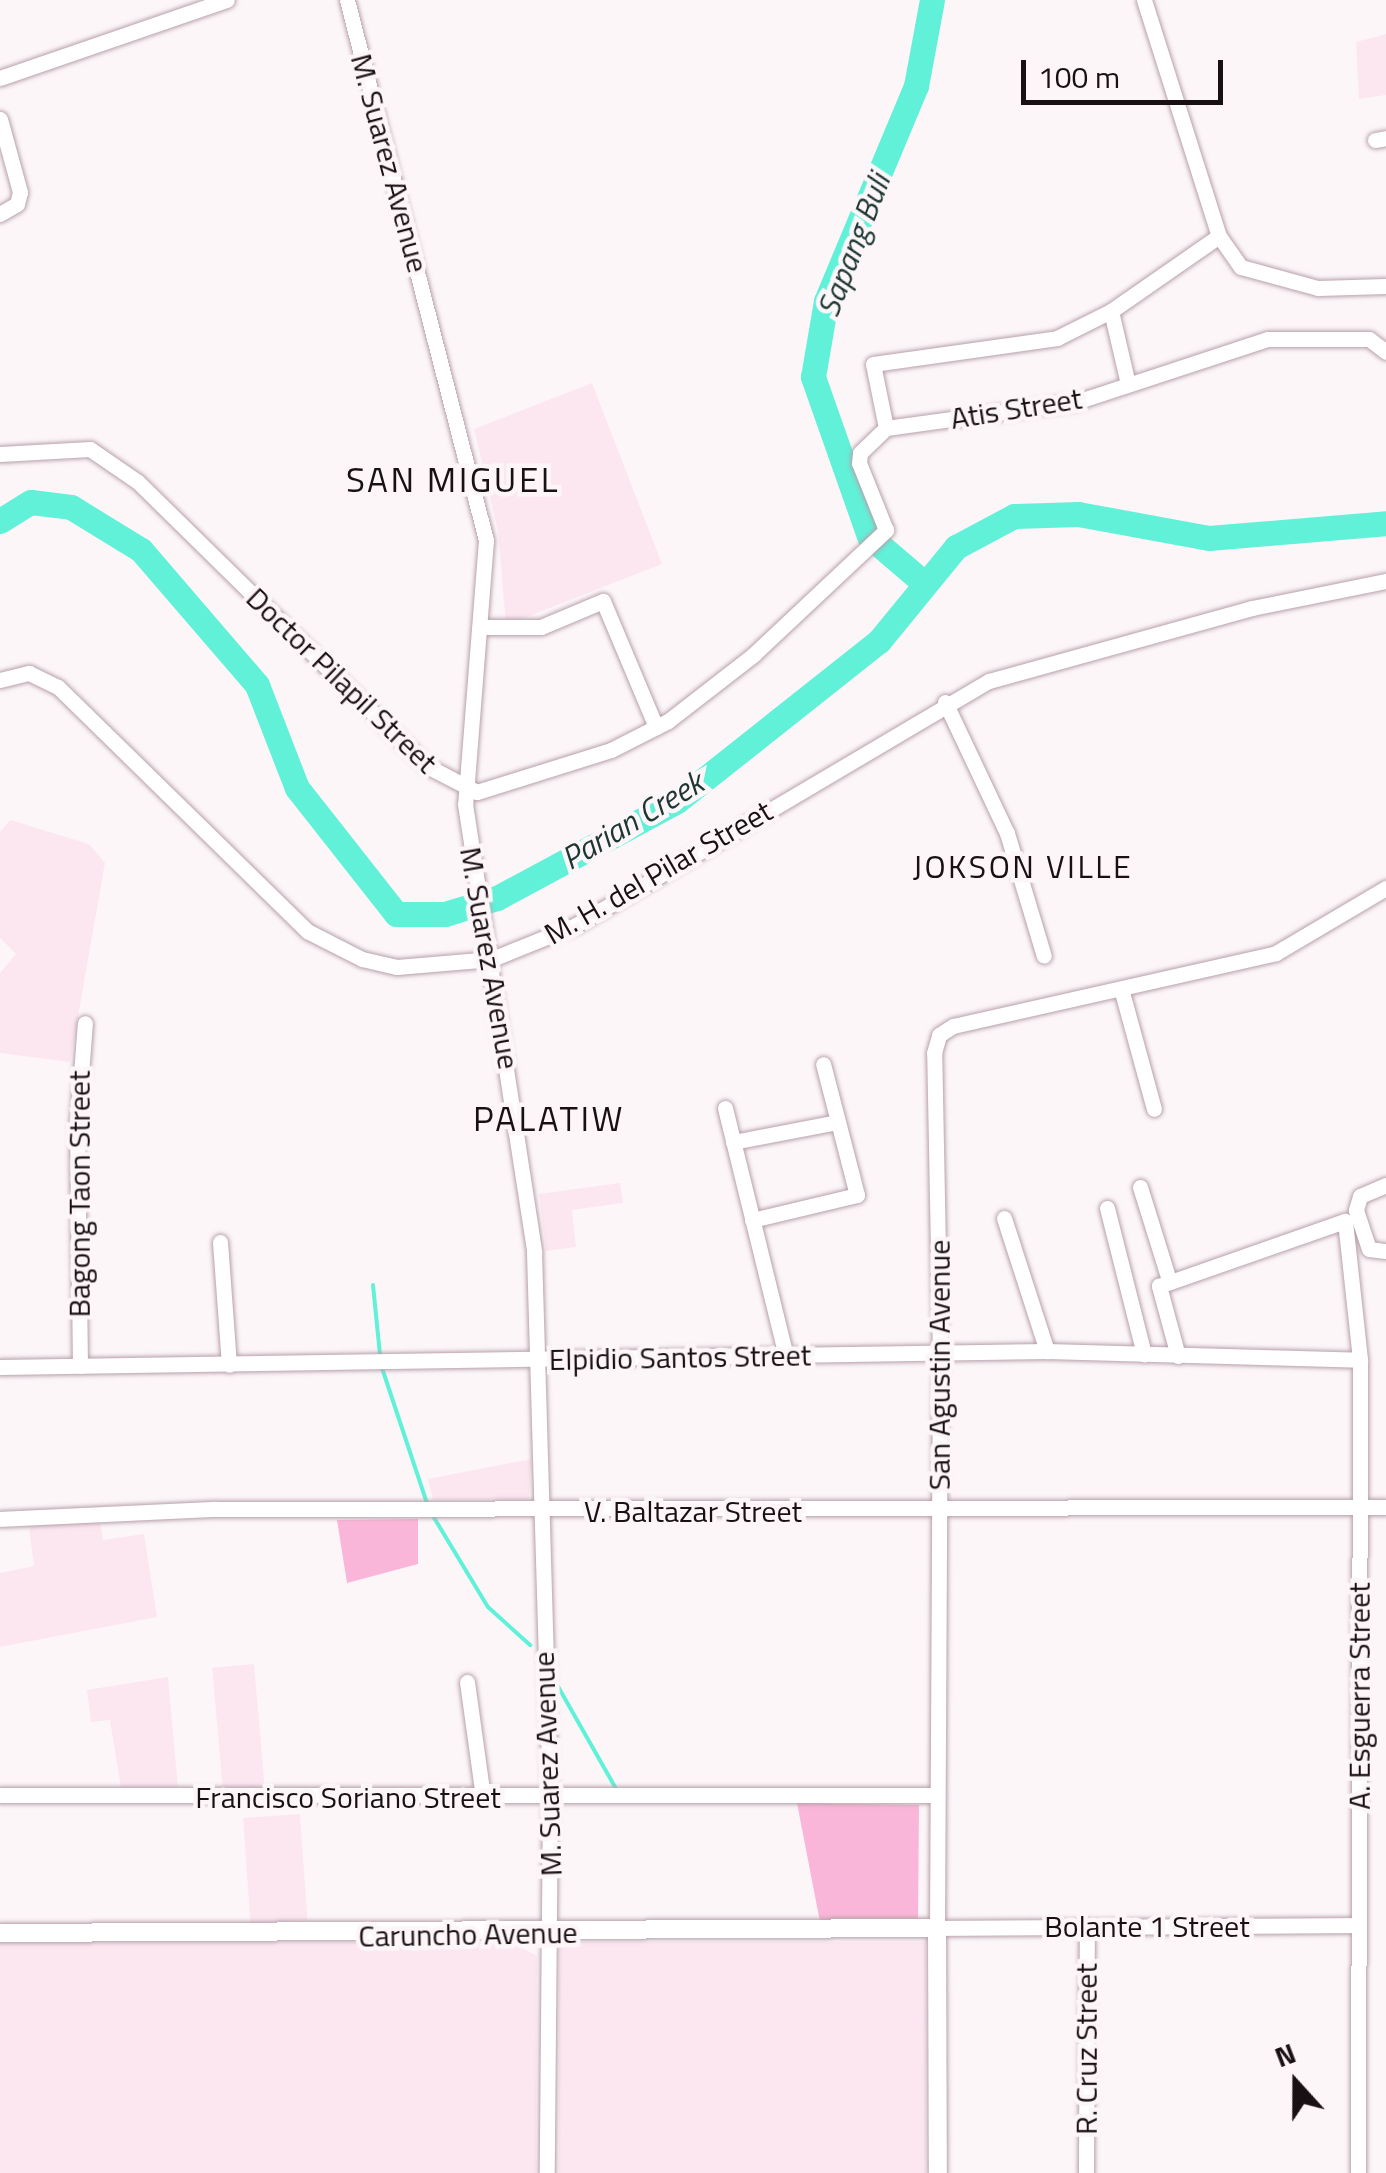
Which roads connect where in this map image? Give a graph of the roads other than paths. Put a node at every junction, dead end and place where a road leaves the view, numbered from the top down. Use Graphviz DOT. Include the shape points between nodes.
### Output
graph roads {
  1 [pos="228,0"];
  2 [pos="346,0"];
  3 [pos="1144,0"];
  4 [pos="0,78"];
  5 [pos="0,118"];
  6 [pos="0,214"];
  7 [pos="1219,236"];
  8 [pos="1386,286"];
  9 [pos="1111,311"];
  10 [pos="1386,352"];
  11 [pos="1128,384"];
  12 [pos="886,428"];
  13 [pos="0,454"];
  14 [pos="1386,581"];
  15 [pos="480,628"];
  16 [pos="0,680"];
  17 [pos="945,702"];
  18 [pos="656,728"];
  19 [pos="465,791"];
  20 [pos="1386,888"];
  21 [pos="1044,956"];
  22 [pos="492,960"];
  23 [pos="1122,992"];
  24 [pos="84,1023"];
  25 [pos="823,1064"];
  26 [pos="725,1108"];
  27 [pos="1154,1109"];
  28 [pos="838,1122"];
  29 [pos="733,1142"];
  30 [pos="1386,1185"];
  31 [pos="1140,1187"];
  32 [pos="1107,1208"];
  33 [pos="1004,1218"];
  34 [pos="752,1220"];
  35 [pos="220,1242"];
  36 [pos="1386,1251"];
  37 [pos="1169,1280"];
  38 [pos="1046,1351"];
  39 [pos="1144,1354"];
  40 [pos="940,1355"];
  41 [pos="786,1356"];
  42 [pos="1178,1356"];
  43 [pos="540,1358"];
  44 [pos="1360,1360"];
  45 [pos="80,1366"];
  46 [pos="230,1366"];
  47 [pos="0,1368"];
  48 [pos="1386,1507"];
  49 [pos="1360,1508"];
  50 [pos="939,1510"];
  51 [pos="542,1512"];
  52 [pos="0,1519"];
  53 [pos="468,1682"];
  54 [pos="0,1795"];
  55 [pos="937,1795"];
  56 [pos="483,1798"];
  57 [pos="550,1798"];
  58 [pos="1358,1925"];
  59 [pos="1087,1926"];
  60 [pos="937,1928"];
  61 [pos="0,1933"];
  62 [pos="551,1934"];
  63 [pos="547,2173"];
  64 [pos="938,2173"];
  65 [pos="1086,2173"];
  66 [pos="1358,2173"];
  1 -- 4 [label="street"];
  2 -- 15 [label="street, M. Suarez Avenue" via="486,540"];
  3 -- 7 [label="street"];
  5 -- 6 [label="street" via="20,192 18,204"];
  7 -- 8 [label="street" via="1253,272 1318,288"];
  7 -- 9 [label="street"];
  9 -- 11 [label="street"];
  9 -- 12 [label="street" via="1057,338 873,364"];
  10 -- 11 [label="street, Atis Street" via="1369,339 1268,339"];
  11 -- 12 [label="street, Atis Street" via="1076,402"];
  12 -- 18 [label="street, Doctor Pilapil Street" via="859,463 886,530 753,655"];
  13 -- 19 [label="street, Doctor Pilapil Street" via="90,449 138,482 427,766"];
  14 -- 17 [label="street, M. H. del Pilar Street" via="1043,662"];
  15 -- 18 [label="street" via="541,627 604,601"];
  15 -- 19 [label="street, M. Suarez Avenue"];
  16 -- 22 [label="street, M. H. del Pilar Street" via="28,673 58,687 307,931 338,950 396,966"];
  17 -- 21 [label="street" via="1007,833"];
  17 -- 22 [label="street, M. H. del Pilar Street" via="626,898"];
  18 -- 19 [label="street, Doctor Pilapil Street" via="546,775 498,790"];
  19 -- 22 [label="street, M. Suarez Avenue" via="477,903"];
  20 -- 23 [label="street, San Agustin Avenue" via="1288,948"];
  22 -- 43 [label="street, M. Suarez Avenue" via="534,1248"];
  23 -- 27 [label="street"];
  23 -- 40 [label="street, San Agustin Avenue" via="953,1026 938,1035"];
  24 -- 45 [label="street, Bagong Taon Street" via="77,1126"];
  25 -- 28 [label="street"];
  26 -- 29 [label="street"];
  28 -- 29 [label="street"];
  28 -- 34 [label="street" via="857,1195"];
  29 -- 34 [label="street"];
  30 -- 36 [label="street" via="1360,1196 1356,1210 1369,1249"];
  31 -- 37 [label="street"];
  32 -- 39 [label="street"];
  33 -- 38 [label="street"];
  34 -- 41 [label="street"];
  35 -- 46 [label="street"];
  37 -- 42 [label="street" via="1156,1290"];
  37 -- 44 [label="street, A. Esguerra Street" via="1344,1221"];
  38 -- 39 [label="street, Elpidio Santos Street"];
  38 -- 40 [label="street, Elpidio Santos Street"];
  39 -- 42 [label="street, Elpidio Santos Street"];
  40 -- 41 [label="street, Elpidio Santos Street"];
  40 -- 50 [label="street, San Agustin Avenue"];
  41 -- 43 [label="street, Elpidio Santos Street"];
  42 -- 44 [label="street, Elpidio Santos Street"];
  43 -- 46 [label="street, Elpidio Santos Street"];
  43 -- 51 [label="street, M. Suarez Avenue"];
  44 -- 49 [label="street, A. Esguerra Street"];
  45 -- 46 [label="street, Elpidio Santos Street"];
  45 -- 47 [label="street, Elpidio Santos Street"];
  48 -- 49 [label="street, V. Baltazar Street"];
  49 -- 50 [label="street, V. Baltazar Street"];
  49 -- 58 [label="street, A. Esguerra Street"];
  50 -- 51 [label="street, V. Baltazar Street"];
  50 -- 55 [label="street, San Agustin Avenue"];
  51 -- 52 [label="street, V. Baltazar Street"];
  51 -- 57 [label="street, M. Suarez Avenue"];
  53 -- 56 [label="street"];
  54 -- 56 [label="street, Francisco Soriano Street"];
  55 -- 57 [label="street, Francisco Soriano Street"];
  55 -- 60 [label="street, San Agustin Avenue"];
  56 -- 57 [label="street, Francisco Soriano Street"];
  57 -- 62 [label="street, M. Suarez Avenue"];
  58 -- 59 [label="street, Bolante 1 Street"];
  58 -- 66 [label="street, A. Esguerra Street"];
  59 -- 60 [label="street, Bolante 1 Street"];
  59 -- 65 [label="street, R. Cruz Street"];
  60 -- 62 [label="main road, Caruncho Avenue"];
  60 -- 64 [label="main road, San Agustin Avenue"];
  61 -- 62 [label="main road, Caruncho Avenue"];
  62 -- 63 [label="street, M. Suarez Avenue"];
}
